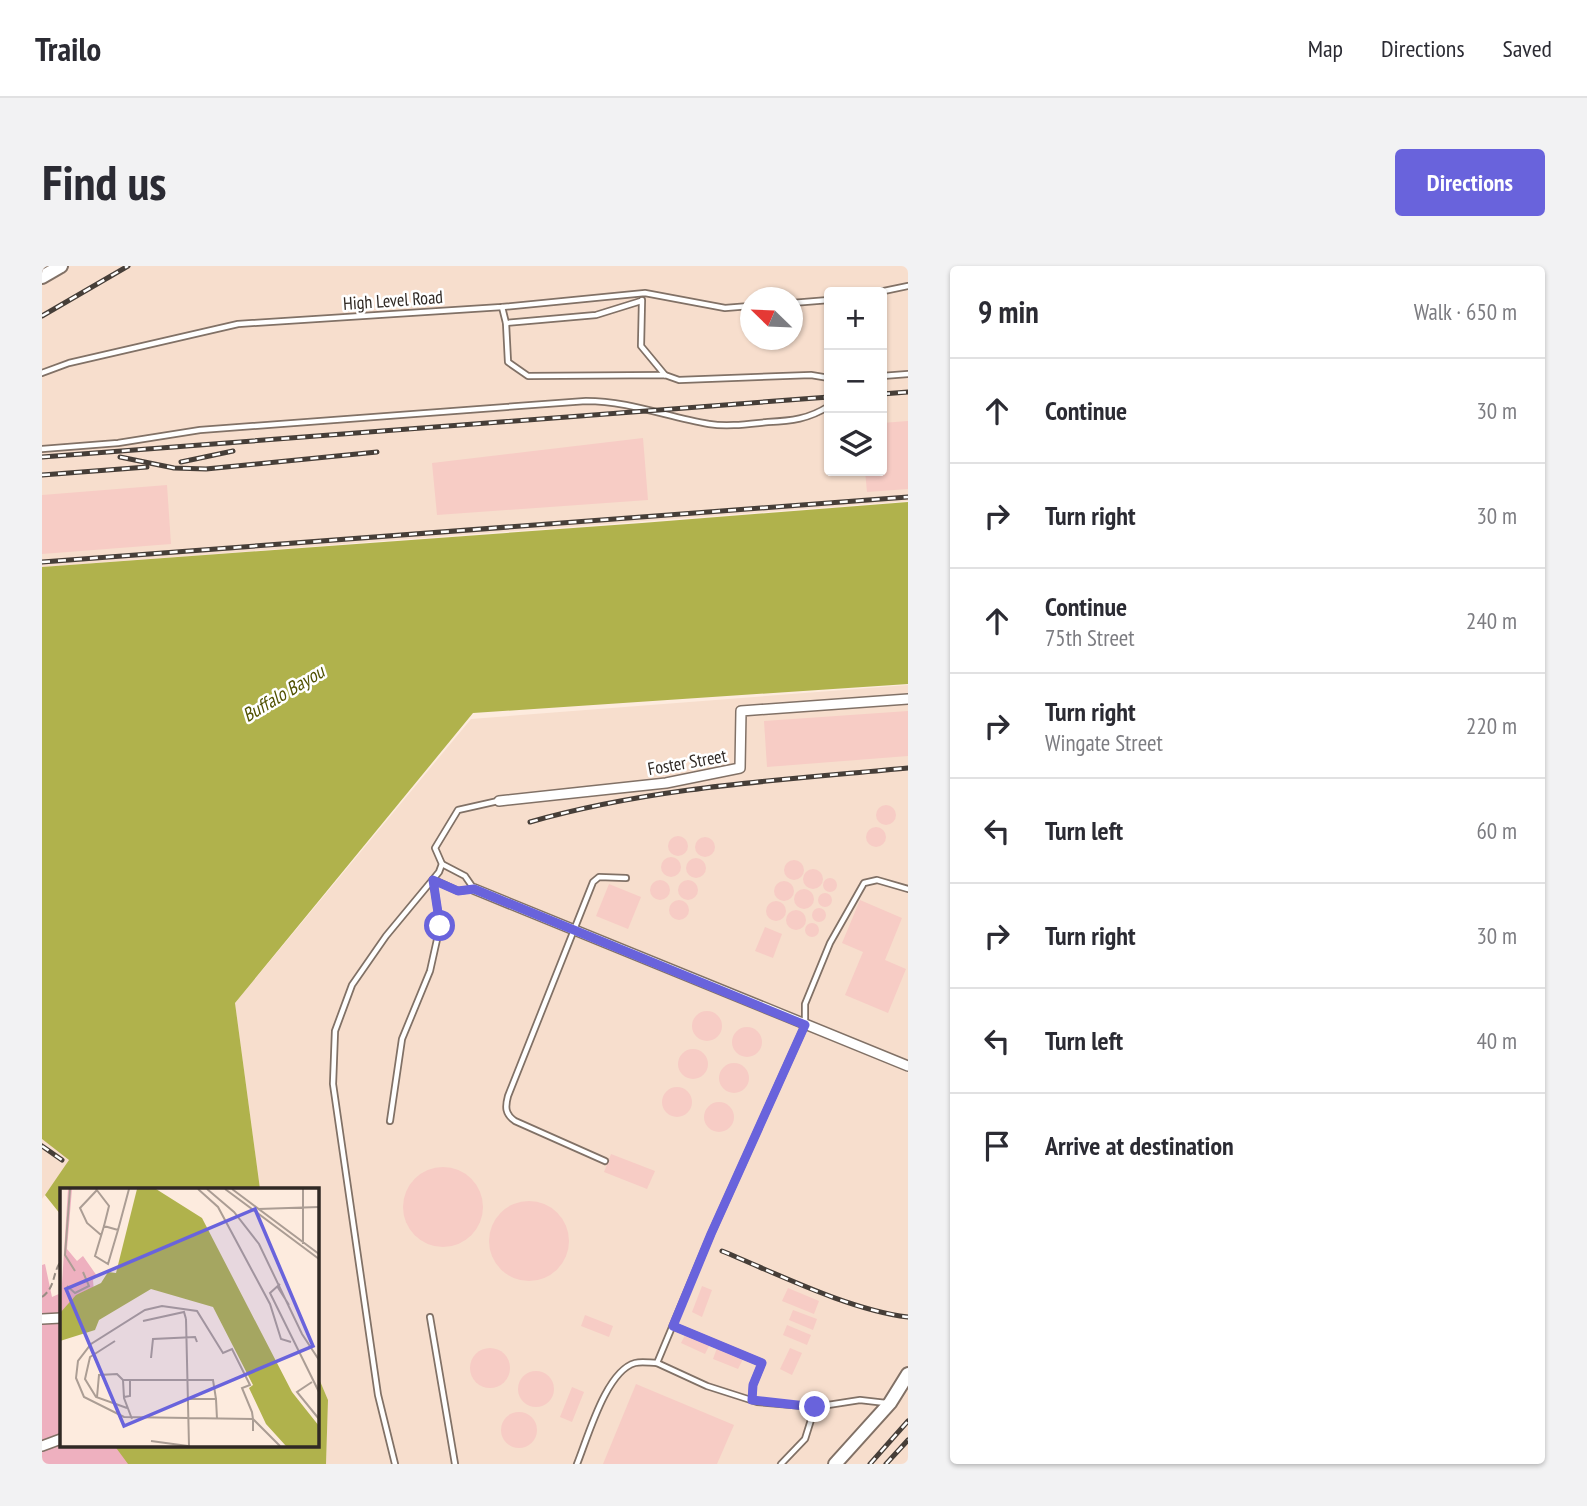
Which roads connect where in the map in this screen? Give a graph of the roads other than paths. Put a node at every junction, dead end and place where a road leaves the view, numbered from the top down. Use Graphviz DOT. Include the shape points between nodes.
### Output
graph roads {
  1 [pos="59,266"];
  2 [pos="42,277"];
  3 [pos="908,286"];
  4 [pos="887,290"];
  5 [pos="645,293"];
  6 [pos="824,300"];
  7 [pos="641,301"];
  8 [pos="803,302"];
  9 [pos="502,307"];
  10 [pos="740,307"];
  11 [pos="506,323"];
  12 [pos="42,373"];
  13 [pos="908,374"];
  14 [pos="665,375"];
  15 [pos="887,376"];
  16 [pos="824,377"];
  17 [pos="824,408"];
  18 [pos="42,449"];
  19 [pos="908,699"];
  20 [pos="499,801"];
  21 [pos="442,864"];
  22 [pos="626,878"];
  23 [pos="433,880"];
  24 [pos="474,889"];
  25 [pos="908,889"];
  26 [pos="573,929"];
  27 [pos="805,1025"];
  28 [pos="907,1063"];
  29 [pos="390,1121"];
  30 [pos="605,1161"];
  31 [pos="430,1317"];
  32 [pos="60,1318"];
  33 [pos="42,1319"];
  34 [pos="673,1326"];
  35 [pos="657,1363"];
  36 [pos="908,1374"];
  37 [pos="752,1400"];
  38 [pos="890,1403"];
  39 [pos="815,1407"];
  40 [pos="60,1439"];
  41 [pos="42,1446"];
  42 [pos="396,1464"];
  43 [pos="455,1464"];
  44 [pos="577,1464"];
  45 [pos="781,1464"];
  46 [pos="835,1464"];
  1 -- 2 [label="street"];
  3 -- 4 [label="lane"];
  5 -- 7 [label="lane"];
  5 -- 9 [label="lane, High Level Road"];
  5 -- 10 [label="lane, High Level Road"];
  6 -- 8 [label="lane"];
  7 -- 11 [label="lane" via="596,315"];
  7 -- 14 [label="lane" via="641,346"];
  9 -- 11 [label="lane"];
  9 -- 12 [label="lane, High Level Road" via="238,324"];
  11 -- 14 [label="lane" via="508,362 527,376"];
  13 -- 15 [label="lane"];
  14 -- 16 [label="lane" via="679,380"];
  17 -- 18 [label="lane" via="797,420 726,425 618,402 586,401 200,430"];
  19 -- 20 [label="street, Foster Street" via="741,711 740,768 666,783"];
  20 -- 21 [label="lane" via="458,810 435,848"];
  21 -- 23 [label="lane"];
  21 -- 24 [label="lane" via="465,876"];
  22 -- 26 [label="lane" via="595,879"];
  23 -- 24 [label="lane" via="458,891"];
  23 -- 29 [label="lane" via="440,926 430,971 402,1039"];
  23 -- 42 [label="lane" via="352,985 335,1031 334,1097 378,1395"];
  24 -- 26 [label="street"];
  25 -- 27 [label="lane" via="877,880 864,883 825,955 805,1004"];
  26 -- 27 [label="street"];
  26 -- 30 [label="lane" via="506,1109 515,1121"];
  27 -- 28 [label="street"];
  27 -- 34 [label="lane"];
  31 -- 43 [label="lane"];
  32 -- 33 [label="street"];
  34 -- 35 [label="lane"];
  34 -- 37 [label="lane" via="762,1363"];
  35 -- 37 [label="lane"];
  35 -- 44 [label="lane" via="635,1363 612,1380"];
  36 -- 38 [label="street"];
  37 -- 39 [label="lane"];
  38 -- 39 [label="lane" via="860,1400"];
  38 -- 46 [label="street"];
  39 -- 45 [label="lane" via="805,1438"];
  40 -- 41 [label="street"];
}
